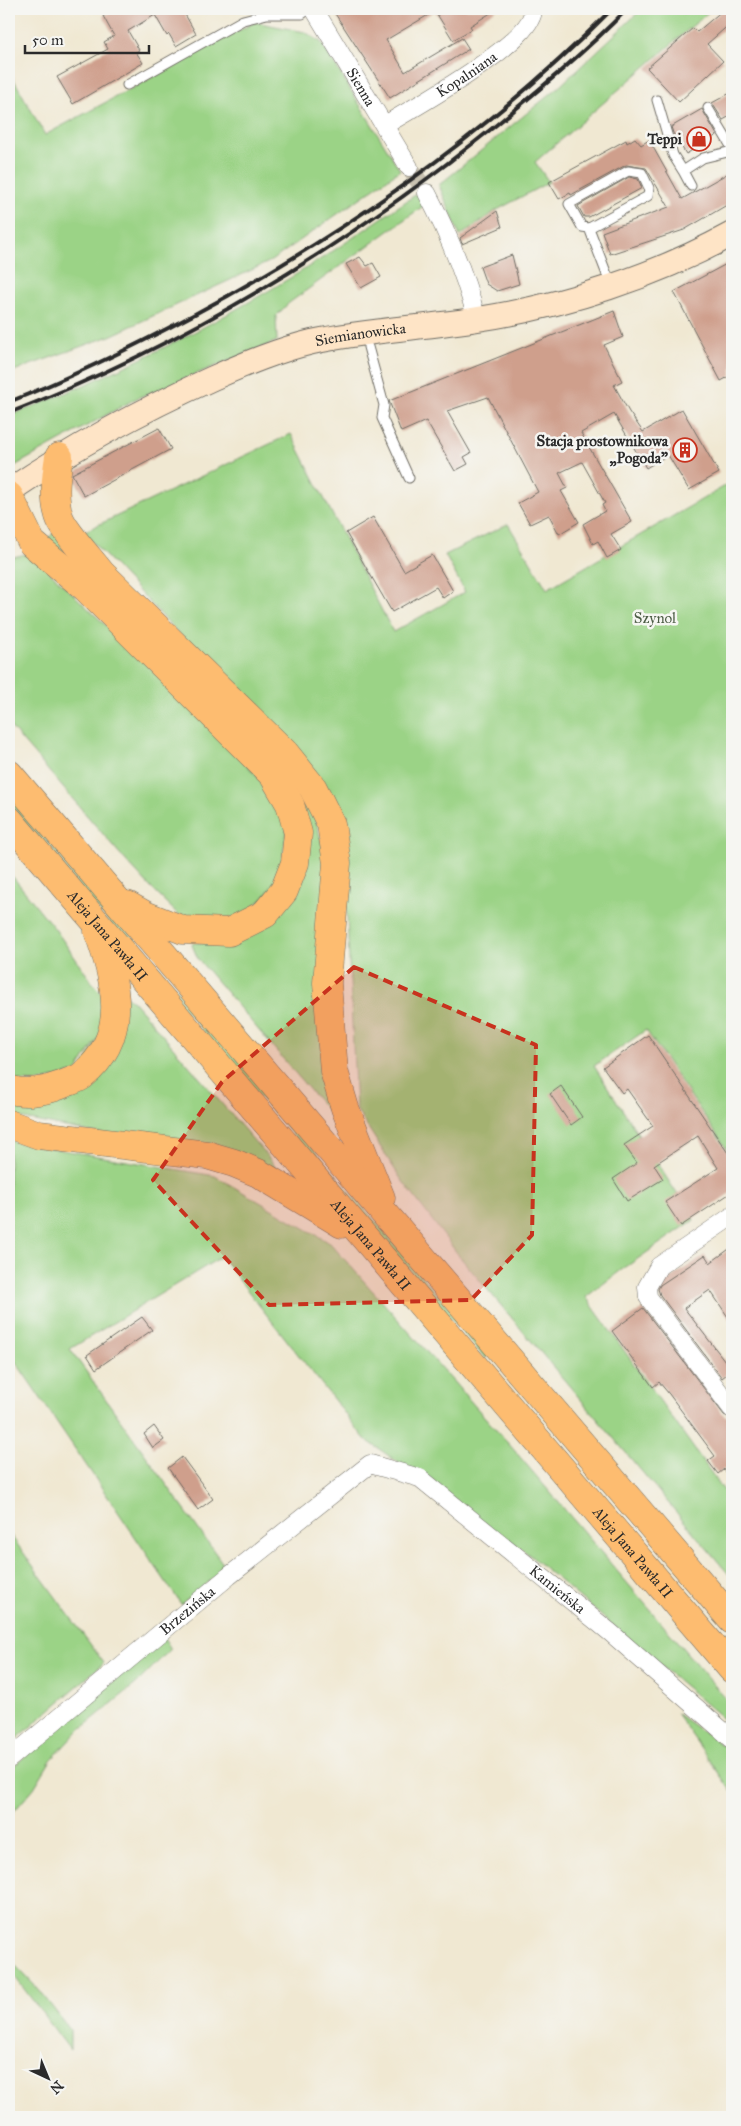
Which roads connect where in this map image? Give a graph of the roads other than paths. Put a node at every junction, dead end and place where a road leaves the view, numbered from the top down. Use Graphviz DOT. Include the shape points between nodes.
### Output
graph roads {
  1 [pos="309,9"];
  2 [pos="314,9"];
  3 [pos="533,9"];
  4 [pos="127,85"];
  5 [pos="657,100"];
  6 [pos="708,108"];
  7 [pos="385,125"];
  8 [pos="732,149"];
  9 [pos="408,167"];
  10 [pos="683,171"];
  11 [pos="691,186"];
  12 [pos="427,192"];
  13 [pos="589,228"];
  14 [pos="732,234"];
  15 [pos="612,286"];
  16 [pos="477,320"];
  17 [pos="368,347"];
  18 [pos="59,457"];
  19 [pos="408,478"];
  20 [pos="9,493"];
  21 [pos="59,517"];
  22 [pos="20,541"];
  23 [pos="9,774"];
  24 [pos="9,820"];
  25 [pos="114,898"];
  26 [pos="94,918"];
  27 [pos="9,1089"];
  28 [pos="9,1124"];
  29 [pos="732,1216"];
  30 [pos="390,1220"];
  31 [pos="367,1240"];
  32 [pos="732,1409"];
  33 [pos="370,1464"];
  34 [pos="732,1620"];
  35 [pos="732,1669"];
  36 [pos="732,1739"];
  37 [pos="9,1759"];
  1 -- 4 [label="lane" via="302,14 267,14 243,20"];
  2 -- 7 [label="street, Sienna"];
  3 -- 7 [label="street, Kopalniana" via="525,29 490,60"];
  5 -- 10 [label="lane" via="673,155"];
  6 -- 8 [label="lane"];
  7 -- 9 [label="street, Sienna"];
  8 -- 10 [label="lane" via="703,158"];
  10 -- 11 [label="lane"];
  12 -- 16 [label="street" via="445,227"];
  13 -- 13 [label="lane" via="648,196 649,188 642,173 628,171 569,204 582,227"];
  13 -- 15 [label="lane"];
  14 -- 15 [label="main road, Siemianowicka" via="680,260"];
  15 -- 16 [label="main road, Siemianowicka" via="539,307"];
  16 -- 18 [label="main road, Siemianowicka" via="344,336 279,352 147,409"];
  17 -- 19 [label="lane" via="384,405 382,418"];
  18 -- 20 [label="main road, Siemianowicka"];
  18 -- 21 [label="main road" via="55,486"];
  20 -- 21 [label="main road"];
  20 -- 22 [label="main road"];
  21 -- 30 [label="main road" via="101,573 285,753 313,788 330,824 337,863 327,983 334,1071 345,1108"];
  22 -- 25 [label="main road" via="86,588 273,776 290,804 298,833 295,863 284,891 265,914 229,932 183,930"];
  23 -- 25 [label="main road, Aleja Jana Pawła II"];
  24 -- 26 [label="main road, Aleja Jana Pawła II"];
  25 -- 30 [label="main road, Aleja Jana Pawła II"];
  26 -- 27 [label="main road" via="115,988 116,1018 106,1049 81,1076 56,1087 48,1090"];
  26 -- 31 [label="main road, Aleja Jana Pawła II"];
  28 -- 31 [label="main road" via="39,1134 207,1155 234,1163 258,1173"];
  29 -- 32 [label="street" via="659,1266 647,1287 648,1297"];
  30 -- 34 [label="main road, Aleja Jana Pawła II"];
  31 -- 35 [label="main road, Aleja Jana Pawła II"];
  33 -- 36 [label="street, Kamieńska" via="420,1478 611,1633"];
  33 -- 37 [label="street, Brzezińska"];
}
